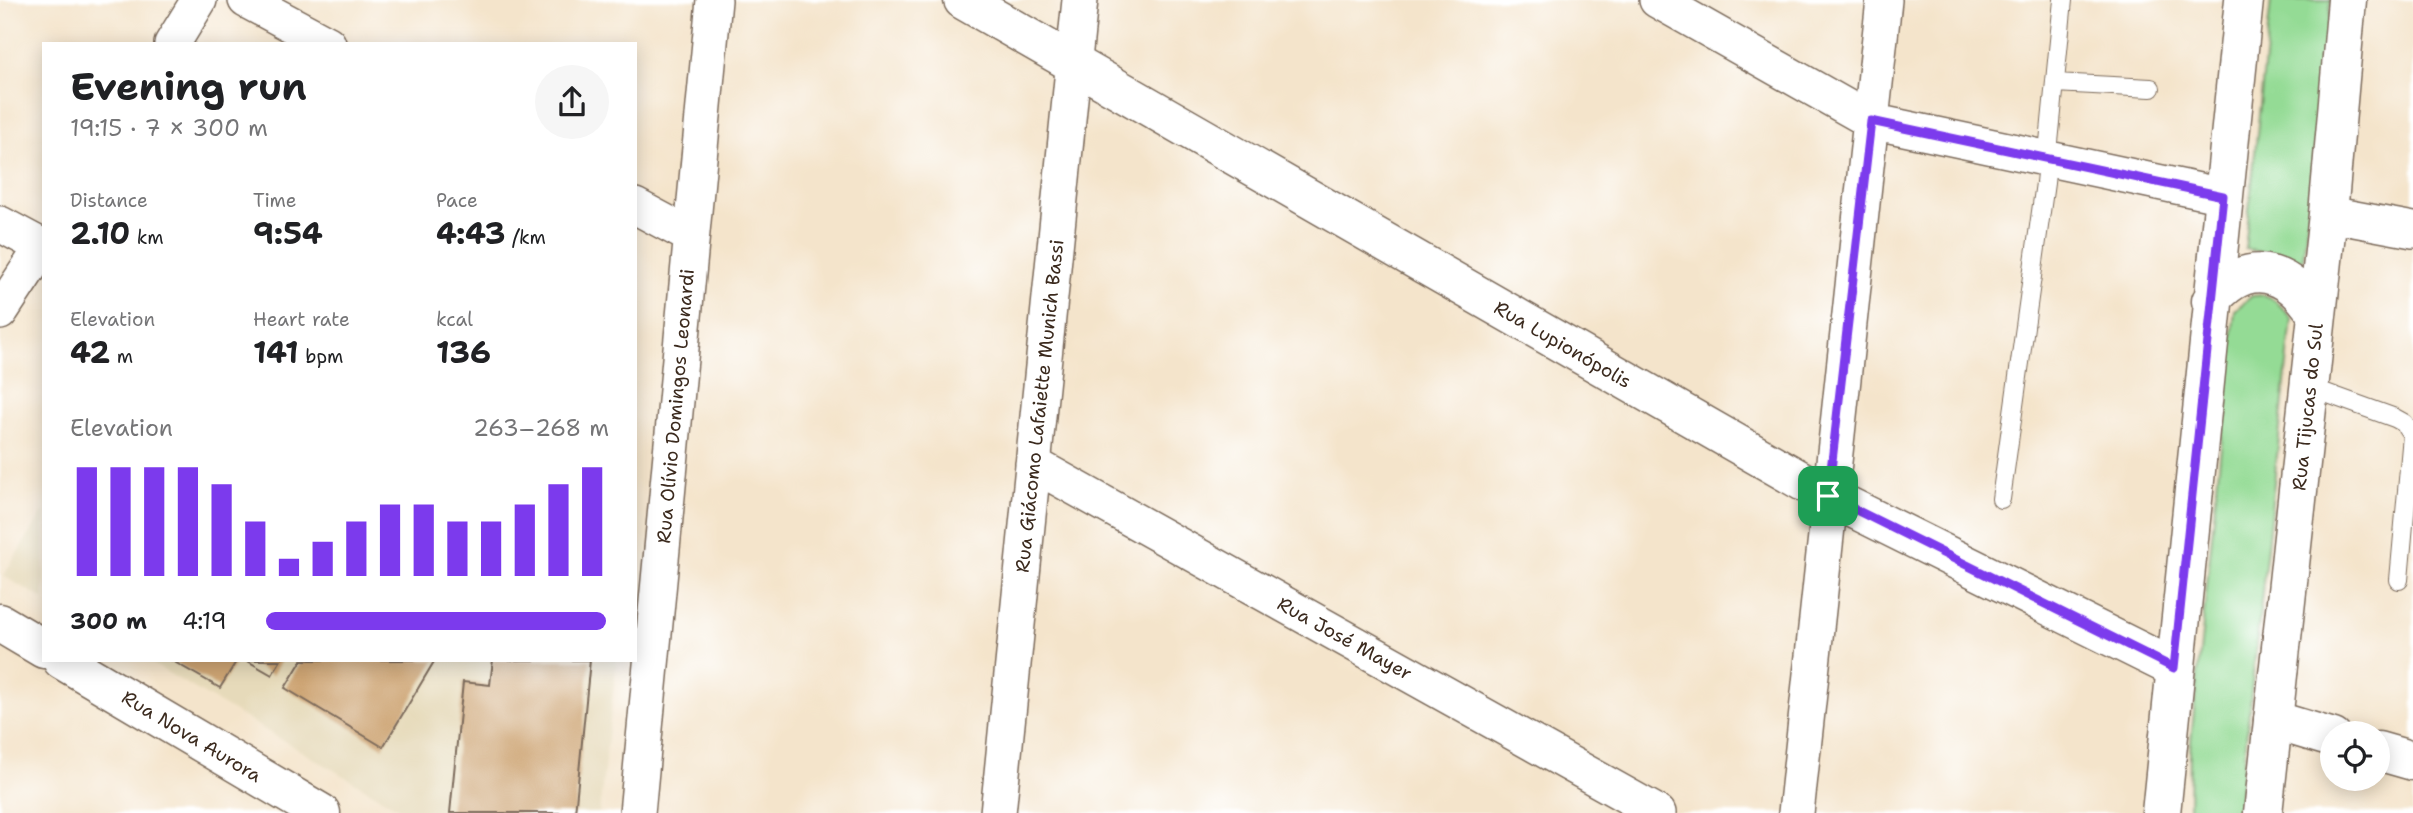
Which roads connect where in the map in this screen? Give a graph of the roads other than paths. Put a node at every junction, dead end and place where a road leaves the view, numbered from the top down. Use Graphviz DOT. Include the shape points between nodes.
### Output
graph roads {
  1 [pos="199,0"];
  2 [pos="246,0"];
  3 [pos="714,0"];
  4 [pos="963,0"];
  5 [pos="1080,0"];
  6 [pos="1657,0"];
  7 [pos="1884,0"];
  8 [pos="2063,0"];
  9 [pos="2244,0"];
  10 [pos="2347,0"];
  11 [pos="173,42"];
  12 [pos="324,42"];
  13 [pos="1073,63"];
  14 [pos="2055,83"];
  15 [pos="2151,88"];
  16 [pos="1871,121"];
  17 [pos="2047,160"];
  18 [pos="2223,196"];
  19 [pos="637,207"];
  20 [pos="2328,214"];
  21 [pos="0,224"];
  22 [pos="2413,230"];
  23 [pos="691,236"];
  24 [pos="42,245"];
  25 [pos="42,248"];
  26 [pos="2211,301"];
  27 [pos="0,312"];
  28 [pos="2317,315"];
  29 [pos="2309,387"];
  30 [pos="1033,464"];
  31 [pos="1828,496"];
  32 [pos="2001,499"];
  33 [pos="2399,580"];
  34 [pos="0,623"];
  35 [pos="42,648"];
  36 [pos="65,662"];
  37 [pos="2174,668"];
  38 [pos="2273,720"];
  39 [pos="2320,734"];
  40 [pos="2390,754"];
  41 [pos="2413,761"];
  42 [pos="1002,811"];
  43 [pos="321,813"];
  44 [pos="637,813"];
  45 [pos="1658,813"];
  46 [pos="1796,813"];
  47 [pos="2161,813"];
  48 [pos="2263,813"];
  1 -- 11 [label="street"];
  2 -- 12 [label="street"];
  3 -- 23 [label="street, Rua Olívio Domingos Leonardi"];
  4 -- 13 [label="main road, Rua Lupionópolis"];
  5 -- 13 [label="street, Rua Giácomo Lafaiette Munich Bassi"];
  6 -- 16 [label="street"];
  7 -- 16 [label="street"];
  8 -- 14 [label="lane"];
  9 -- 18 [label="main road"];
  10 -- 20 [label="main road, Rua Tijucas do Sul"];
  13 -- 30 [label="street, Rua Giácomo Lafaiette Munich Bassi"];
  13 -- 31 [label="main road, Rua Lupionópolis"];
  14 -- 15 [label="lane"];
  14 -- 17 [label="lane"];
  16 -- 17 [label="street"];
  16 -- 31 [label="street"];
  17 -- 18 [label="street"];
  17 -- 32 [label="lane"];
  18 -- 26 [label="main road"];
  19 -- 23 [label="street"];
  20 -- 22 [label="street"];
  20 -- 28 [label="main road, Rua Tijucas do Sul"];
  21 -- 24 [label="street"];
  23 -- 44 [label="street, Rua Olívio Domingos Leonardi"];
  25 -- 27 [label="street"];
  26 -- 28 [label="main road" via="2232,281 2260,273 2288,281"];
  26 -- 37 [label="main road"];
  28 -- 29 [label="main road, Rua Tijucas do Sul"];
  29 -- 33 [label="lane" via="2395,418 2412,435"];
  29 -- 38 [label="main road, Rua Tijucas do Sul"];
  30 -- 42 [label="street, Rua Giácomo Lafaiette Munich Bassi"];
  30 -- 45 [label="street, Rua José Mayer"];
  31 -- 37 [label="main road, Rua Lupionópolis"];
  31 -- 46 [label="street"];
  34 -- 35 [label="main road"];
  36 -- 43 [label="main road, Rua Nova Aurora"];
  37 -- 47 [label="main road"];
  38 -- 39 [label="main road"];
  38 -- 48 [label="main road, Rua Tijucas do Sul"];
  40 -- 41 [label="main road"];
}
